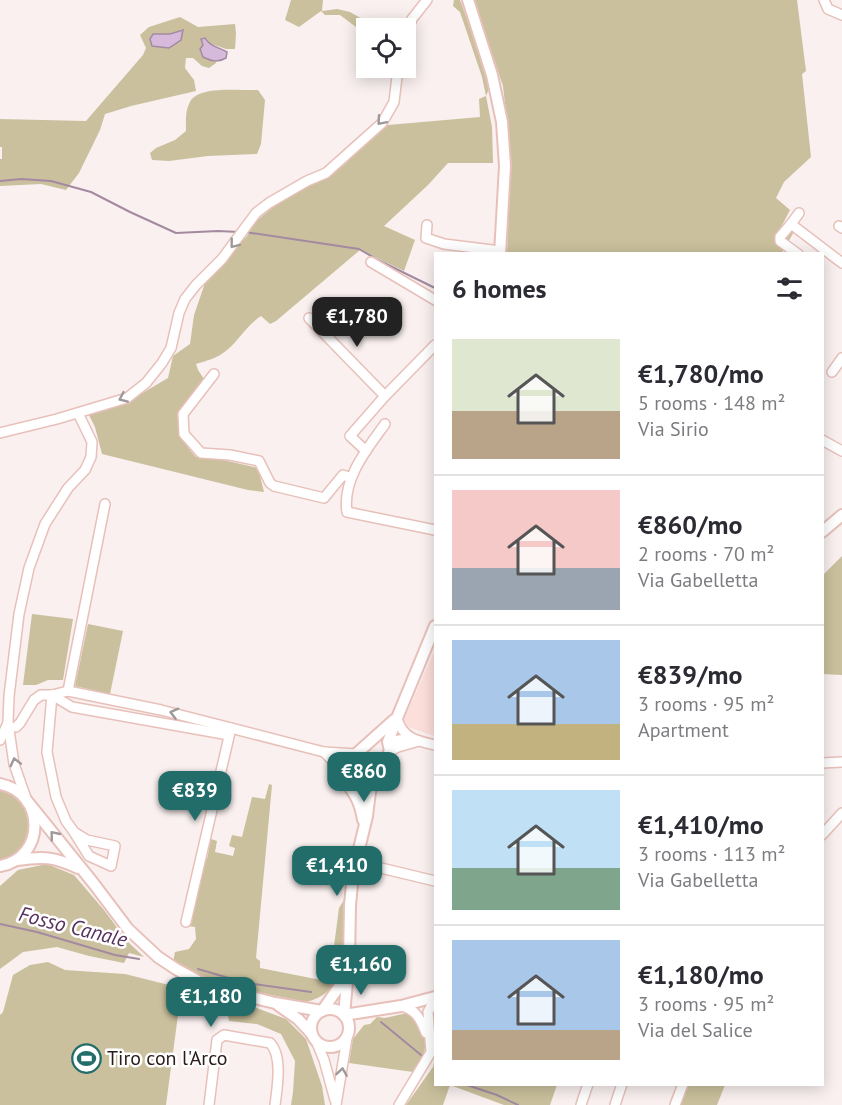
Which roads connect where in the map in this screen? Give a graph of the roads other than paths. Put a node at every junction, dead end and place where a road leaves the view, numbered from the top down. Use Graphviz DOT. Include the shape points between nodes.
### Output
graph roads {
  1 [pos="427,0"];
  2 [pos="468,0"];
  3 [pos="824,0"];
  4 [pos="842,15"];
  5 [pos="412,18"];
  6 [pos="397,78"];
  7 [pos="799,213"];
  8 [pos="791,224"];
  9 [pos="427,225"];
  10 [pos="822,250"];
  11 [pos="500,252"];
  12 [pos="795,252"];
  13 [pos="371,262"];
  14 [pos="842,263"];
  15 [pos="434,299"];
  16 [pos="309,318"];
  17 [pos="434,346"];
  18 [pos="842,358"];
  19 [pos="832,372"];
  20 [pos="214,374"];
  21 [pos="385,396"];
  22 [pos="78,413"];
  23 [pos="385,424"];
  24 [pos="0,433"];
  25 [pos="824,441"];
  26 [pos="842,451"];
  27 [pos="366,452"];
  28 [pos="351,478"];
  29 [pos="105,504"];
  30 [pos="842,515"];
  31 [pos="434,530"];
  32 [pos="824,530"];
  33 [pos="434,628"];
  34 [pos="0,690"];
  35 [pos="68,691"];
  36 [pos="52,695"];
  37 [pos="9,696"];
  38 [pos="397,718"];
  39 [pos="12,725"];
  40 [pos="230,731"];
  41 [pos="375,737"];
  42 [pos="0,740"];
  43 [pos="415,740"];
  44 [pos="434,745"];
  45 [pos="389,747"];
  46 [pos="324,752"];
  47 [pos="356,754"];
  48 [pos="842,762"];
  49 [pos="824,763"];
  50 [pos="347,782"];
  51 [pos="0,784"];
  52 [pos="372,784"];
  53 [pos="27,801"];
  54 [pos="842,813"];
  55 [pos="364,826"];
  56 [pos="74,832"];
  57 [pos="824,833"];
  58 [pos="356,862"];
  59 [pos="6,866"];
  60 [pos="81,869"];
  61 [pos="434,881"];
  62 [pos="186,922"];
  63 [pos="348,974"];
  64 [pos="347,986"];
  65 [pos="334,995"];
  66 [pos="434,998"];
  67 [pos="434,1000"];
  68 [pos="274,1002"];
  69 [pos="401,1006"];
  70 [pos="307,1008"];
  71 [pos="322,1011"];
  72 [pos="374,1011"];
  73 [pos="344,1015"];
  74 [pos="348,1036"];
  75 [pos="314,1038"];
  76 [pos="430,1044"];
  77 [pos="587,1086"];
  78 [pos="621,1086"];
  79 [pos="682,1086"];
  80 [pos="209,1105"];
  81 [pos="275,1105"];
  82 [pos="336,1105"];
  83 [pos="399,1105"];
  84 [pos="581,1105"];
  85 [pos="615,1105"];
  86 [pos="675,1105"];
  1 -- 5 [label="street"];
  2 -- 11 [label="street" via="502,122 505,166"];
  3 -- 4 [label="street" via="828,9"];
  6 -- 22 [label="street, one-way" via="394,102 382,123 326,173 256,213 222,259 196,285 179,313 171,348 146,383 127,398"];
  7 -- 8 [label="street"];
  8 -- 10 [label="street"];
  8 -- 12 [label="street" via="780,241"];
  9 -- 11 [label="street" via="426,238"];
  10 -- 14 [label="street"];
  13 -- 15 [label="street"];
  16 -- 21 [label="street"];
  17 -- 21 [label="street"];
  18 -- 19 [label="street"];
  20 -- 28 [label="street" via="183,414 184,434 201,453 259,461 274,486 324,498 343,475"];
  21 -- 27 [label="street" via="350,436"];
  22 -- 24 [label="street"];
  22 -- 37 [label="street" via="92,442 91,458 50,516 29,568"];
  23 -- 27 [label="street"];
  25 -- 26 [label="street"];
  27 -- 28 [label="street"];
  28 -- 31 [label="street" via="346,494 347,512"];
  29 -- 35 [label="street"];
  30 -- 32 [label="street"];
  33 -- 38 [label="street"];
  34 -- 37 [label="street"];
  35 -- 36 [label="street"];
  40 -- 35 [label="street, one-way" via="161,710"];
  36 -- 39 [label="street" via="40,695 20,723"];
  36 -- 40 [label="street" via="72,706"];
  36 -- 56 [label="street" via="47,752 56,797"];
  37 -- 39 [label="street"];
  38 -- 41 [label="street"];
  38 -- 43 [label="street" via="402,730"];
  38 -- 45 [label="street"];
  39 -- 42 [label="street"];
  53 -- 39 [label="street, one-way" via="14,764"];
  40 -- 46 [label="street"];
  40 -- 62 [label="street"];
  41 -- 45 [label="street"];
  41 -- 47 [label="street"];
  43 -- 44 [label="street"];
  43 -- 45 [label="street"];
  45 -- 52 [label="street"];
  46 -- 47 [label="street"];
  46 -- 50 [label="street"];
  47 -- 50 [label="street" via="344,770"];
  48 -- 49 [label="street"];
  50 -- 52 [label="street" via="357,789"];
  50 -- 55 [label="street" via="362,810"];
  51 -- 53 [label="street"];
  52 -- 55 [label="street"];
  53 -- 59 [label="street" via="33,813 33,839 27,850"];
  60 -- 53 [label="street, one-way"];
  54 -- 57 [label="street"];
  55 -- 58 [label="street"];
  56 -- 56 [label="street" via="87,840 115,846 111,866 89,856"];
  58 -- 61 [label="street"];
  58 -- 63 [label="street"];
  59 -- 60 [label="street" via="41,856"];
  60 -- 68 [label="street" via="128,929 158,957 215,988"];
  63 -- 64 [label="street"];
  63 -- 65 [label="street"];
  64 -- 72 [label="street" via="357,1006"];
  64 -- 73 [label="street"];
  65 -- 70 [label="street"];
  65 -- 71 [label="street"];
  66 -- 69 [label="street"];
  67 -- 76 [label="street" via="428,1012"];
  68 -- 70 [label="street"];
  68 -- 75 [label="street" via="298,1019"];
  69 -- 72 [label="street"];
  69 -- 76 [label="street" via="417,1014"];
  70 -- 71 [label="street"];
  71 -- 73 [label="street" via="334,1009"];
  71 -- 75 [label="street" via="313,1020"];
  72 -- 73 [label="street"];
  72 -- 74 [label="street" via="360,1020"];
  73 -- 74 [label="street" via="349,1024"];
  74 -- 75 [label="street" via="330,1048"];
  82 -- 74 [label="street, one-way"];
  75 -- 82 [label="street"];
  76 -- 83 [label="street" via="431,1052"];
  77 -- 84 [label="street"];
  78 -- 85 [label="street"];
  79 -- 86 [label="street"];
  80 -- 81 [label="street" via="217,1040 224,1035 270,1043 275,1048"];
}
